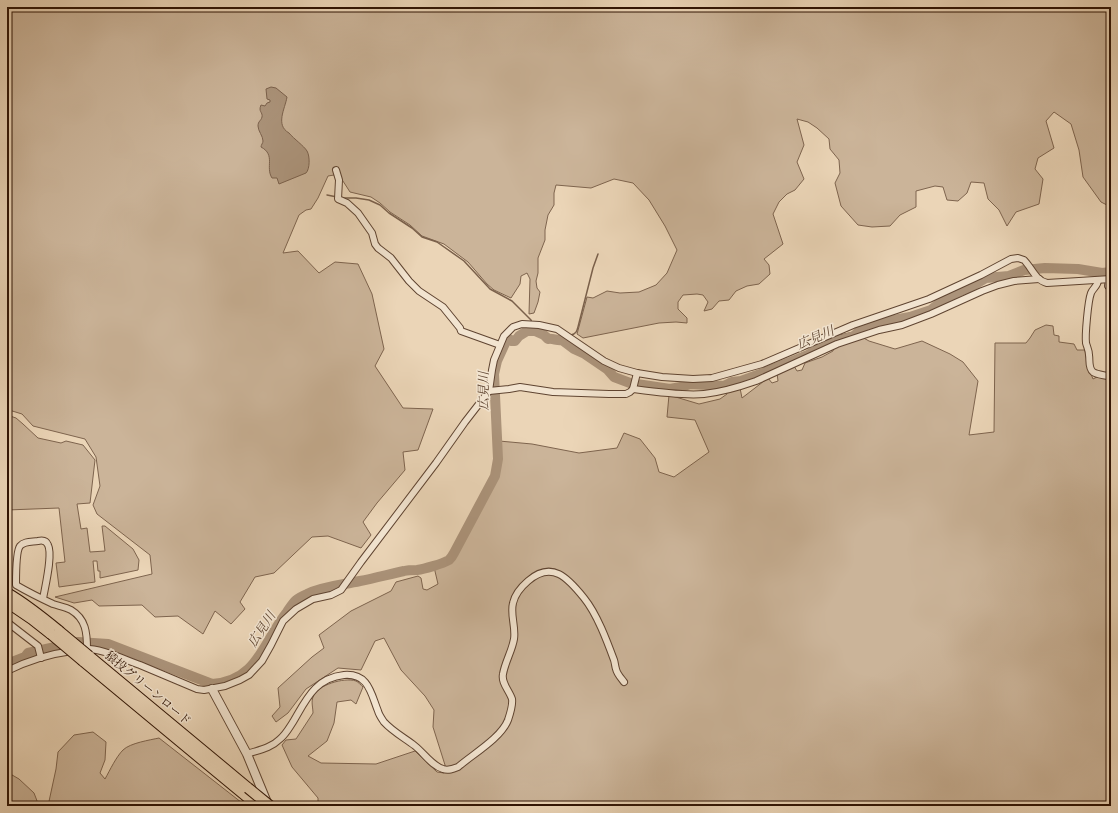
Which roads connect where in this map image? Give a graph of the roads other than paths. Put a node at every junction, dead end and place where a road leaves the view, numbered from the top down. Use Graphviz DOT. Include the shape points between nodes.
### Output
graph roads {
  1 [pos="336,170"];
  2 [pos="1038,278"];
  3 [pos="1110,279"];
  4 [pos="1098,280"];
  5 [pos="1111,289"];
  6 [pos="500,345"];
  7 [pos="637,374"];
  8 [pos="1111,376"];
  9 [pos="634,388"];
  10 [pos="491,391"];
  11 [pos="7,593"];
  12 [pos="43,599"];
  13 [pos="7,602"];
  14 [pos="7,622"];
  15 [pos="55,633"];
  16 [pos="86,653"];
  17 [pos="41,658"];
  18 [pos="7,671"];
  19 [pos="624,682"];
  20 [pos="212,689"];
  21 [pos="247,754"];
  22 [pos="258,806"];
  23 [pos="269,806"];
  1 -- 6 [label="street" via="338,196 358,213 372,233 378,248 391,258 419,291 443,307 461,331"];
  2 -- 4 [label="street" via="1043,282 1052,283"];
  2 -- 7 [label="street" via="1021,258 1014,258 943,293 853,325 737,372 693,379"];
  2 -- 9 [label="street" via="1014,281 982,291 902,325 837,344 742,386 692,394"];
  3 -- 4 [label="street"];
  3 -- 5 [label="street" via="1108,286"];
  4 -- 8 [label="street" via="1091,295 1086,344 1091,370 1094,373"];
  6 -- 7 [label="street" via="513,326 540,325 557,329 604,361"];
  6 -- 10 [label="street" via="492,370"];
  7 -- 9 [label="street"];
  9 -- 10 [label="street" via="626,394 553,392 520,387"];
  10 -- 20 [label="street" via="465,422 341,590 313,599 296,609 283,621 262,661 249,675"];
  11 -- 15 [label="main road, 猿投グリーンロード" via="36,612"];
  12 -- 12 [label="street" via="16,585 19,549 24,543 41,540 48,543 50,559"];
  12 -- 16 [label="street" via="71,610 80,617 87,633"];
  13 -- 15 [label="main road, 猿投グリーンロード"];
  14 -- 17 [label="street" via="39,648"];
  15 -- 16 [label="main road, 猿投グリーンロード, bridge"];
  16 -- 17 [label="street" via="60,652"];
  16 -- 20 [label="street" via="98,651 123,658 198,689"];
  16 -- 22 [label="main road, 猿投グリーンロード"];
  16 -- 23 [label="main road, 猿投グリーンロード, bridge"];
  17 -- 18 [label="street"];
  19 -- 21 [label="street" via="616,671 601,630 585,599 558,573 543,572 526,582 513,603 513,647 503,675 512,700 507,721 495,737 458,767 445,770 436,767 386,723 378,713 368,686 356,676 346,675 334,676 320,684 309,695 282,738 270,746"];
  20 -- 21 [label="street"];
  21 -- 23 [label="street"];
}
